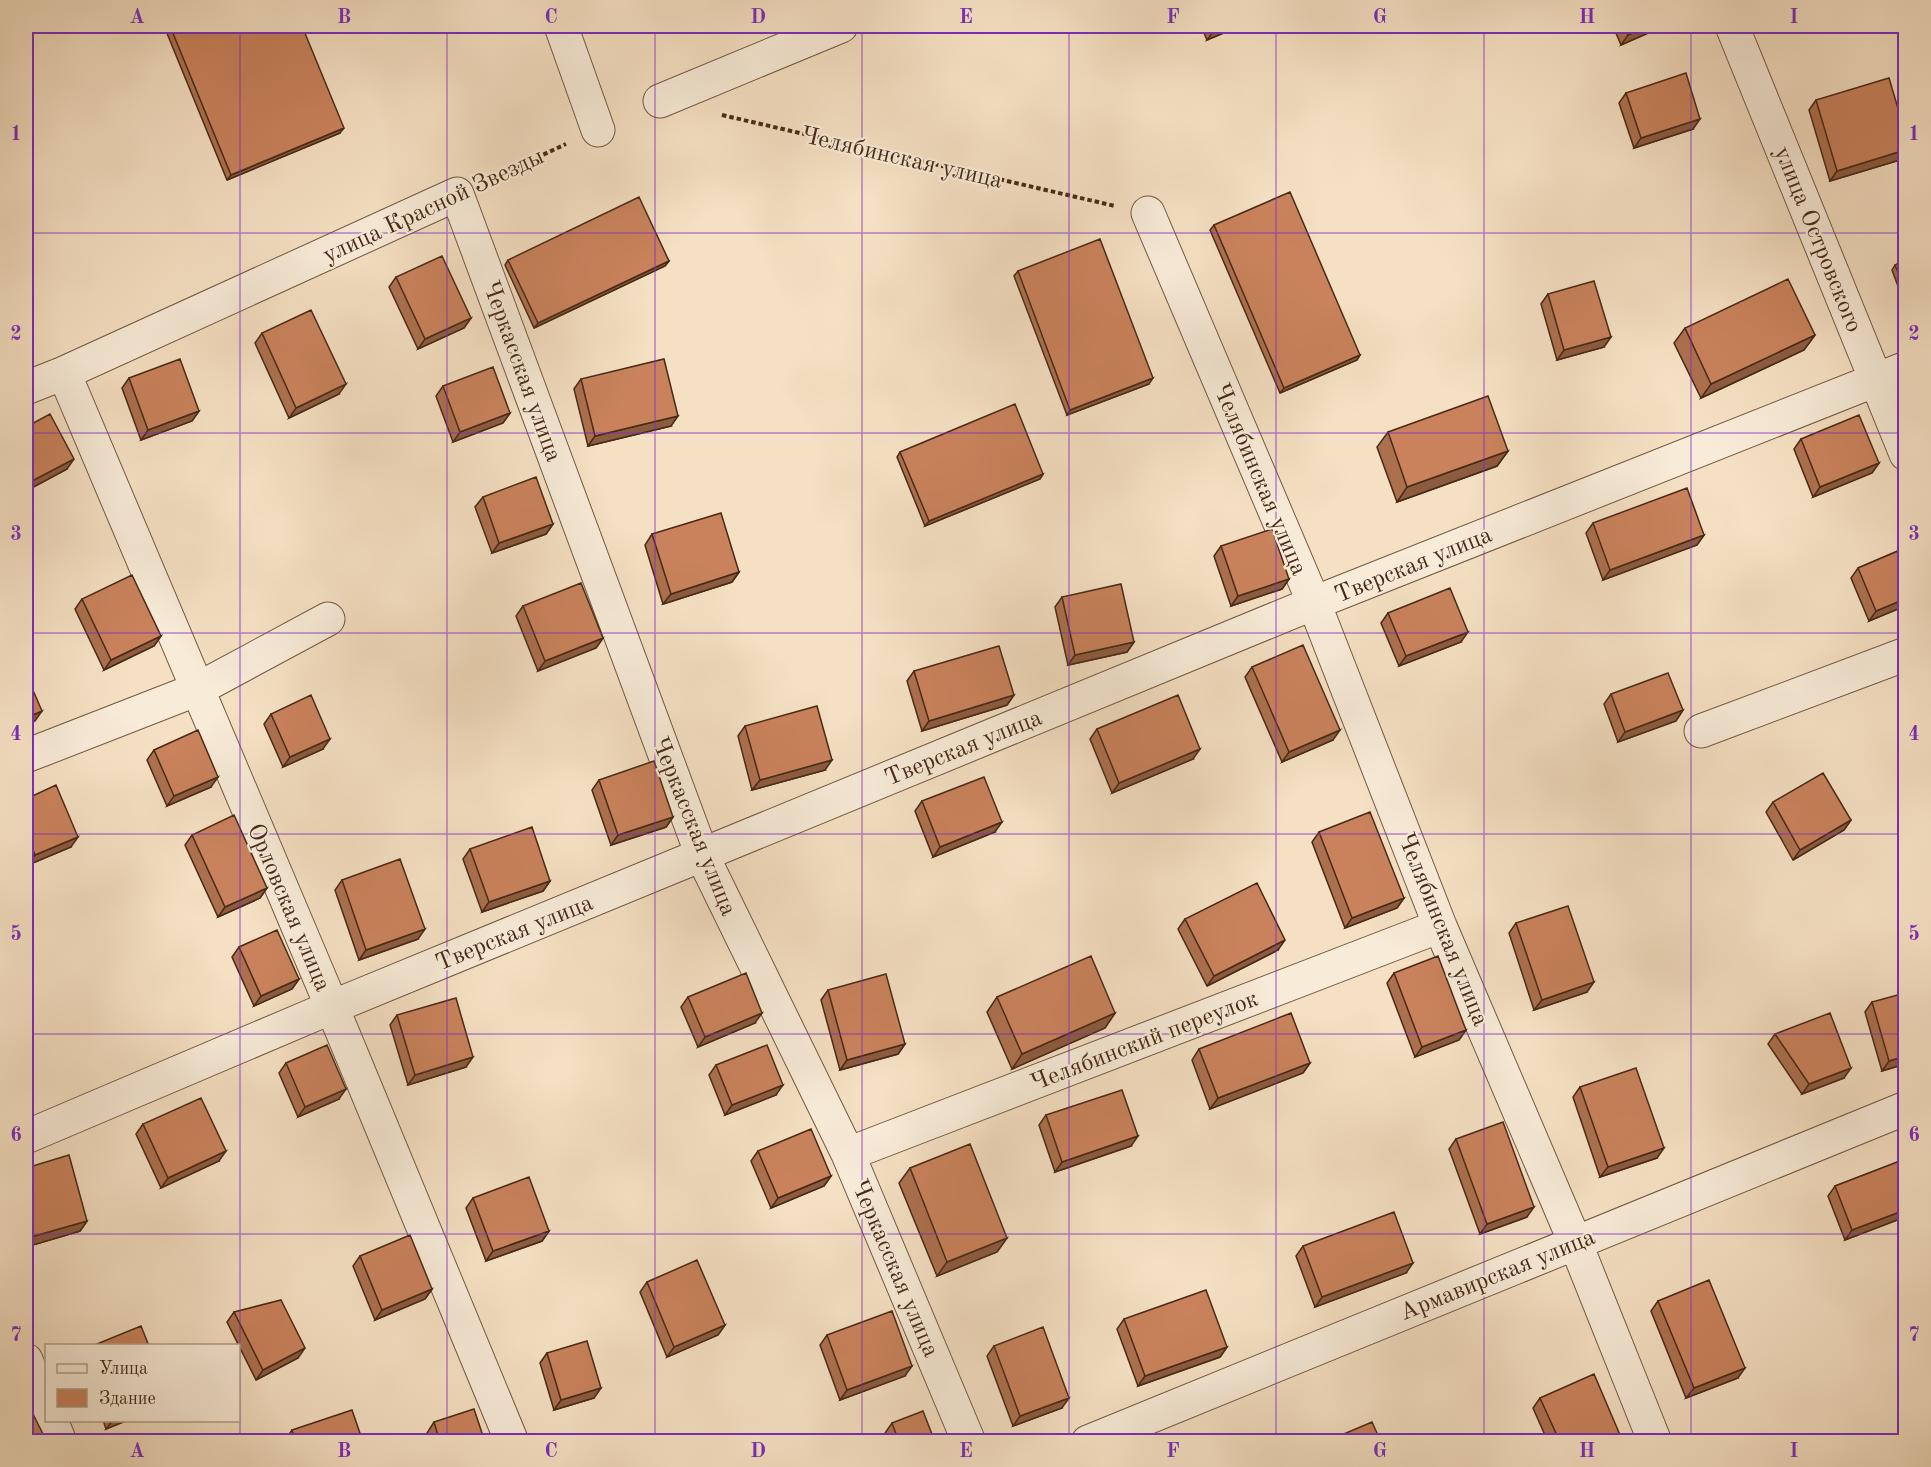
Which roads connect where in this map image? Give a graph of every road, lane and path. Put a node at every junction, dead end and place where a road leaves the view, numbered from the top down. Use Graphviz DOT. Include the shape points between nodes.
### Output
graph roads {
  1 [pos="561,26"];
  2 [pos="841,26"];
  3 [pos="1732,26"];
  4 [pos="660,101"];
  5 [pos="718,114"];
  6 [pos="598,129"];
  7 [pos="457,195"];
  8 [pos="1148,213"];
  9 [pos="64,373"];
  10 [pos="1891,374"];
  11 [pos="26,388"];
  12 [pos="1905,454"];
  13 [pos="1314,603"];
  14 [pos="328,619"];
  15 [pos="1905,654"];
  16 [pos="198,689"];
  17 [pos="1701,731"];
  18 [pos="26,756"];
  19 [pos="702,855"];
  20 [pos="1440,926"];
  21 [pos="332,1007"];
  22 [pos="1905,1108"];
  23 [pos="26,1137"];
  24 [pos="848,1154"];
  25 [pos="1575,1242"];
  26 [pos="26,1360"];
  27 [pos="45,1408"];
  28 [pos="52,1422"];
  29 [pos="60,1442"];
  30 [pos="512,1442"];
  31 [pos="969,1442"];
  32 [pos="1089,1442"];
  33 [pos="1655,1442"];
  1 -- 6 [label="street"];
  2 -- 4 [label="street"];
  3 -- 10 [label="street, улица Островского"];
  5 -- 8 [label="path, Челябинская улица"];
  6 -- 7 [label="path, улица Красной Звезды"];
  7 -- 9 [label="street, улица Красной Звезды"];
  7 -- 19 [label="street, Черкасская улица"];
  8 -- 13 [label="street, Челябинская улица"];
  9 -- 11 [label="street, улица Красной Звезды"];
  9 -- 16 [label="street, Орловская улица"];
  10 -- 12 [label="street, улица Островского"];
  10 -- 13 [label="street, Тверская улица"];
  13 -- 19 [label="street, Тверская улица"];
  13 -- 20 [label="street, Челябинская улица"];
  14 -- 16 [label="street"];
  15 -- 17 [label="street"];
  16 -- 18 [label="street"];
  16 -- 21 [label="street, Орловская улица"];
  19 -- 21 [label="street, Тверская улица"];
  19 -- 24 [label="street, Черкасская улица"];
  20 -- 24 [label="street, Челябинский переулок"];
  20 -- 25 [label="street, Челябинская улица"];
  21 -- 23 [label="street, Тверская улица"];
  21 -- 30 [label="street, Орловская улица"];
  22 -- 25 [label="street, Армавирская улица"];
  24 -- 31 [label="street, Черкасская улица"];
  25 -- 32 [label="street, Армавирская улица"];
  25 -- 33 [label="street, Челябинская улица"];
  26 -- 27 [label="street"];
  28 -- 29 [label="street"];
}
